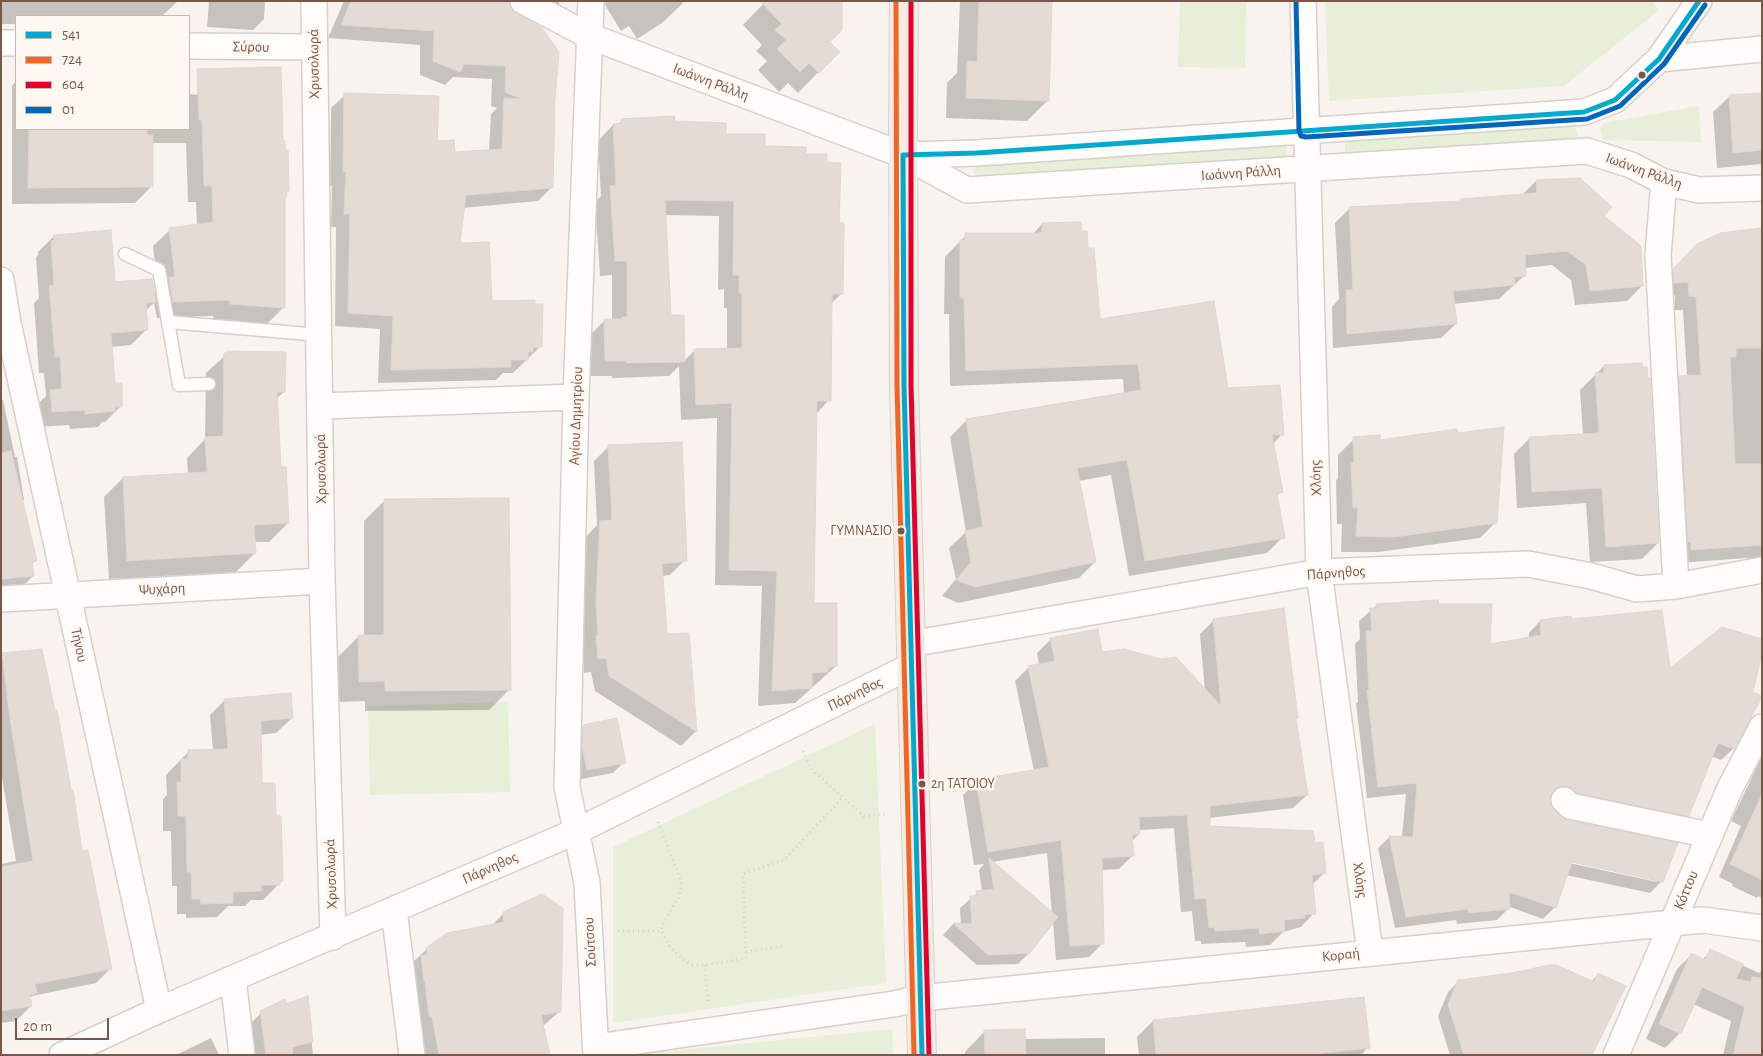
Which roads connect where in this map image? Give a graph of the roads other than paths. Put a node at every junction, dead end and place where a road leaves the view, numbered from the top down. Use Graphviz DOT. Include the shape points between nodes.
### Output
graph roads {
  1 [pos="314,1"];
  2 [pos="522,1"];
  3 [pos="591,1"];
  4 [pos="904,1"];
  5 [pos="1303,1"];
  6 [pos="1699,1"];
  7 [pos="590,36"];
  8 [pos="1,43"];
  9 [pos="15,43"];
  10 [pos="190,46"];
  11 [pos="314,48"];
  12 [pos="1762,49"];
  13 [pos="1659,59"];
  14 [pos="1584,112"];
  15 [pos="1306,130"];
  16 [pos="1587,151"];
  17 [pos="903,155"];
  18 [pos="1307,169"];
  19 [pos="1664,182"];
  20 [pos="1762,188"];
  21 [pos="126,254"];
  22 [pos="1,280"];
  23 [pos="169,322"];
  24 [pos="320,335"];
  25 [pos="209,384"];
  26 [pos="576,397"];
  27 [pos="320,406"];
  28 [pos="1762,570"];
  29 [pos="1319,572"];
  30 [pos="322,581"];
  31 [pos="1676,586"];
  32 [pos="68,594"];
  33 [pos="1,599"];
  34 [pos="911,655"];
  35 [pos="1762,727"];
  36 [pos="1564,800"];
  37 [pos="577,831"];
  38 [pos="1710,835"];
  39 [pos="394,910"];
  40 [pos="1672,924"];
  41 [pos="1762,928"];
  42 [pos="333,936"];
  43 [pos="1370,952"];
  44 [pos="234,979"];
  45 [pos="920,998"];
  46 [pos="159,1010"];
  47 [pos="596,1051"];
  48 [pos="62,1055"];
  49 [pos="242,1055"];
  50 [pos="412,1055"];
  51 [pos="922,1055"];
  52 [pos="1616,1055"];
  1 -- 11 [label="street, Χρυσολωρά"];
  2 -- 7 [label="street, Ιωάννη Ράλλη"];
  3 -- 7 [label="street, Αγίου Δημητρίου"];
  4 -- 17 [label="main road"];
  5 -- 15 [label="street, Χλόης"];
  6 -- 13 [label="street"];
  7 -- 17 [label="street, Ιωάννη Ράλλη"];
  7 -- 26 [label="street, Αγίου Δημητρίου"];
  8 -- 9 [label="street"];
  10 -- 11 [label="street, Σύρου"];
  11 -- 24 [label="street, Χρυσολωρά"];
  12 -- 13 [label="street"];
  13 -- 14 [label="street, Ιωάννη Ράλλη" via="1616,100"];
  14 -- 15 [label="street, Ιωάννη Ράλλη"];
  14 -- 16 [label="street, Ιωάννη Ράλλη"];
  15 -- 17 [label="street, Ιωάννη Ράλλη" via="977,153"];
  15 -- 18 [label="street, Χλόης"];
  16 -- 18 [label="street, Ιωάννη Ράλλη"];
  16 -- 19 [label="street, Ιωάννη Ράλλη" via="1631,165"];
  17 -- 18 [label="street, Ιωάννη Ράλλη" via="967,190"];
  17 -- 34 [label="main road" via="904,386"];
  18 -- 29 [label="street, Χλόης"];
  19 -- 20 [label="street, Ιωάννη Ράλλη" via="1699,190"];
  19 -- 31 [label="street" via="1658,255"];
  21 -- 23 [label="lane" via="159,270"];
  22 -- 32 [label="street, Τήνου"];
  23 -- 24 [label="lane"];
  23 -- 25 [label="lane" via="180,385"];
  24 -- 27 [label="street, Χρυσολωρά"];
  26 -- 27 [label="street"];
  26 -- 37 [label="street, Αγίου Δημητρίου" via="567,787"];
  27 -- 30 [label="street, Χρυσολωρά"];
  28 -- 31 [label="street, Πάρνηθος"];
  29 -- 31 [label="street, Πάρνηθος" via="1528,564 1592,576 1637,589"];
  29 -- 34 [label="street, Πάρνηθος"];
  29 -- 43 [label="street, Χλόης"];
  30 -- 32 [label="street, Ψυχάρη"];
  30 -- 42 [label="street, Χρυσολωρά"];
  32 -- 33 [label="street, Ψυχάρη"];
  32 -- 46 [label="street, Τήνου"];
  34 -- 37 [label="street, Πάρνηθος" via="791,725"];
  34 -- 45 [label="main road"];
  35 -- 38 [label="street, Κόττου"];
  36 -- 38 [label="street" via="1570,806"];
  37 -- 39 [label="street, Πάρνηθος"];
  37 -- 47 [label="street, Σούτσου" via="587,883"];
  38 -- 40 [label="street, Κόττου"];
  39 -- 42 [label="street, Πάρνηθος"];
  39 -- 50 [label="street"];
  40 -- 41 [label="street, Κοραή" via="1702,920"];
  40 -- 43 [label="street, Κοραή"];
  40 -- 52 [label="street, Κόττου"];
  42 -- 44 [label="street, Πάρνηθος"];
  43 -- 45 [label="street, Κοραή"];
  44 -- 46 [label="street, Πάρνηθος"];
  44 -- 49 [label="street"];
  45 -- 47 [label="street, Κοραή"];
  45 -- 51 [label="main road"];
  46 -- 48 [label="street, Πάρνηθος"];
}
